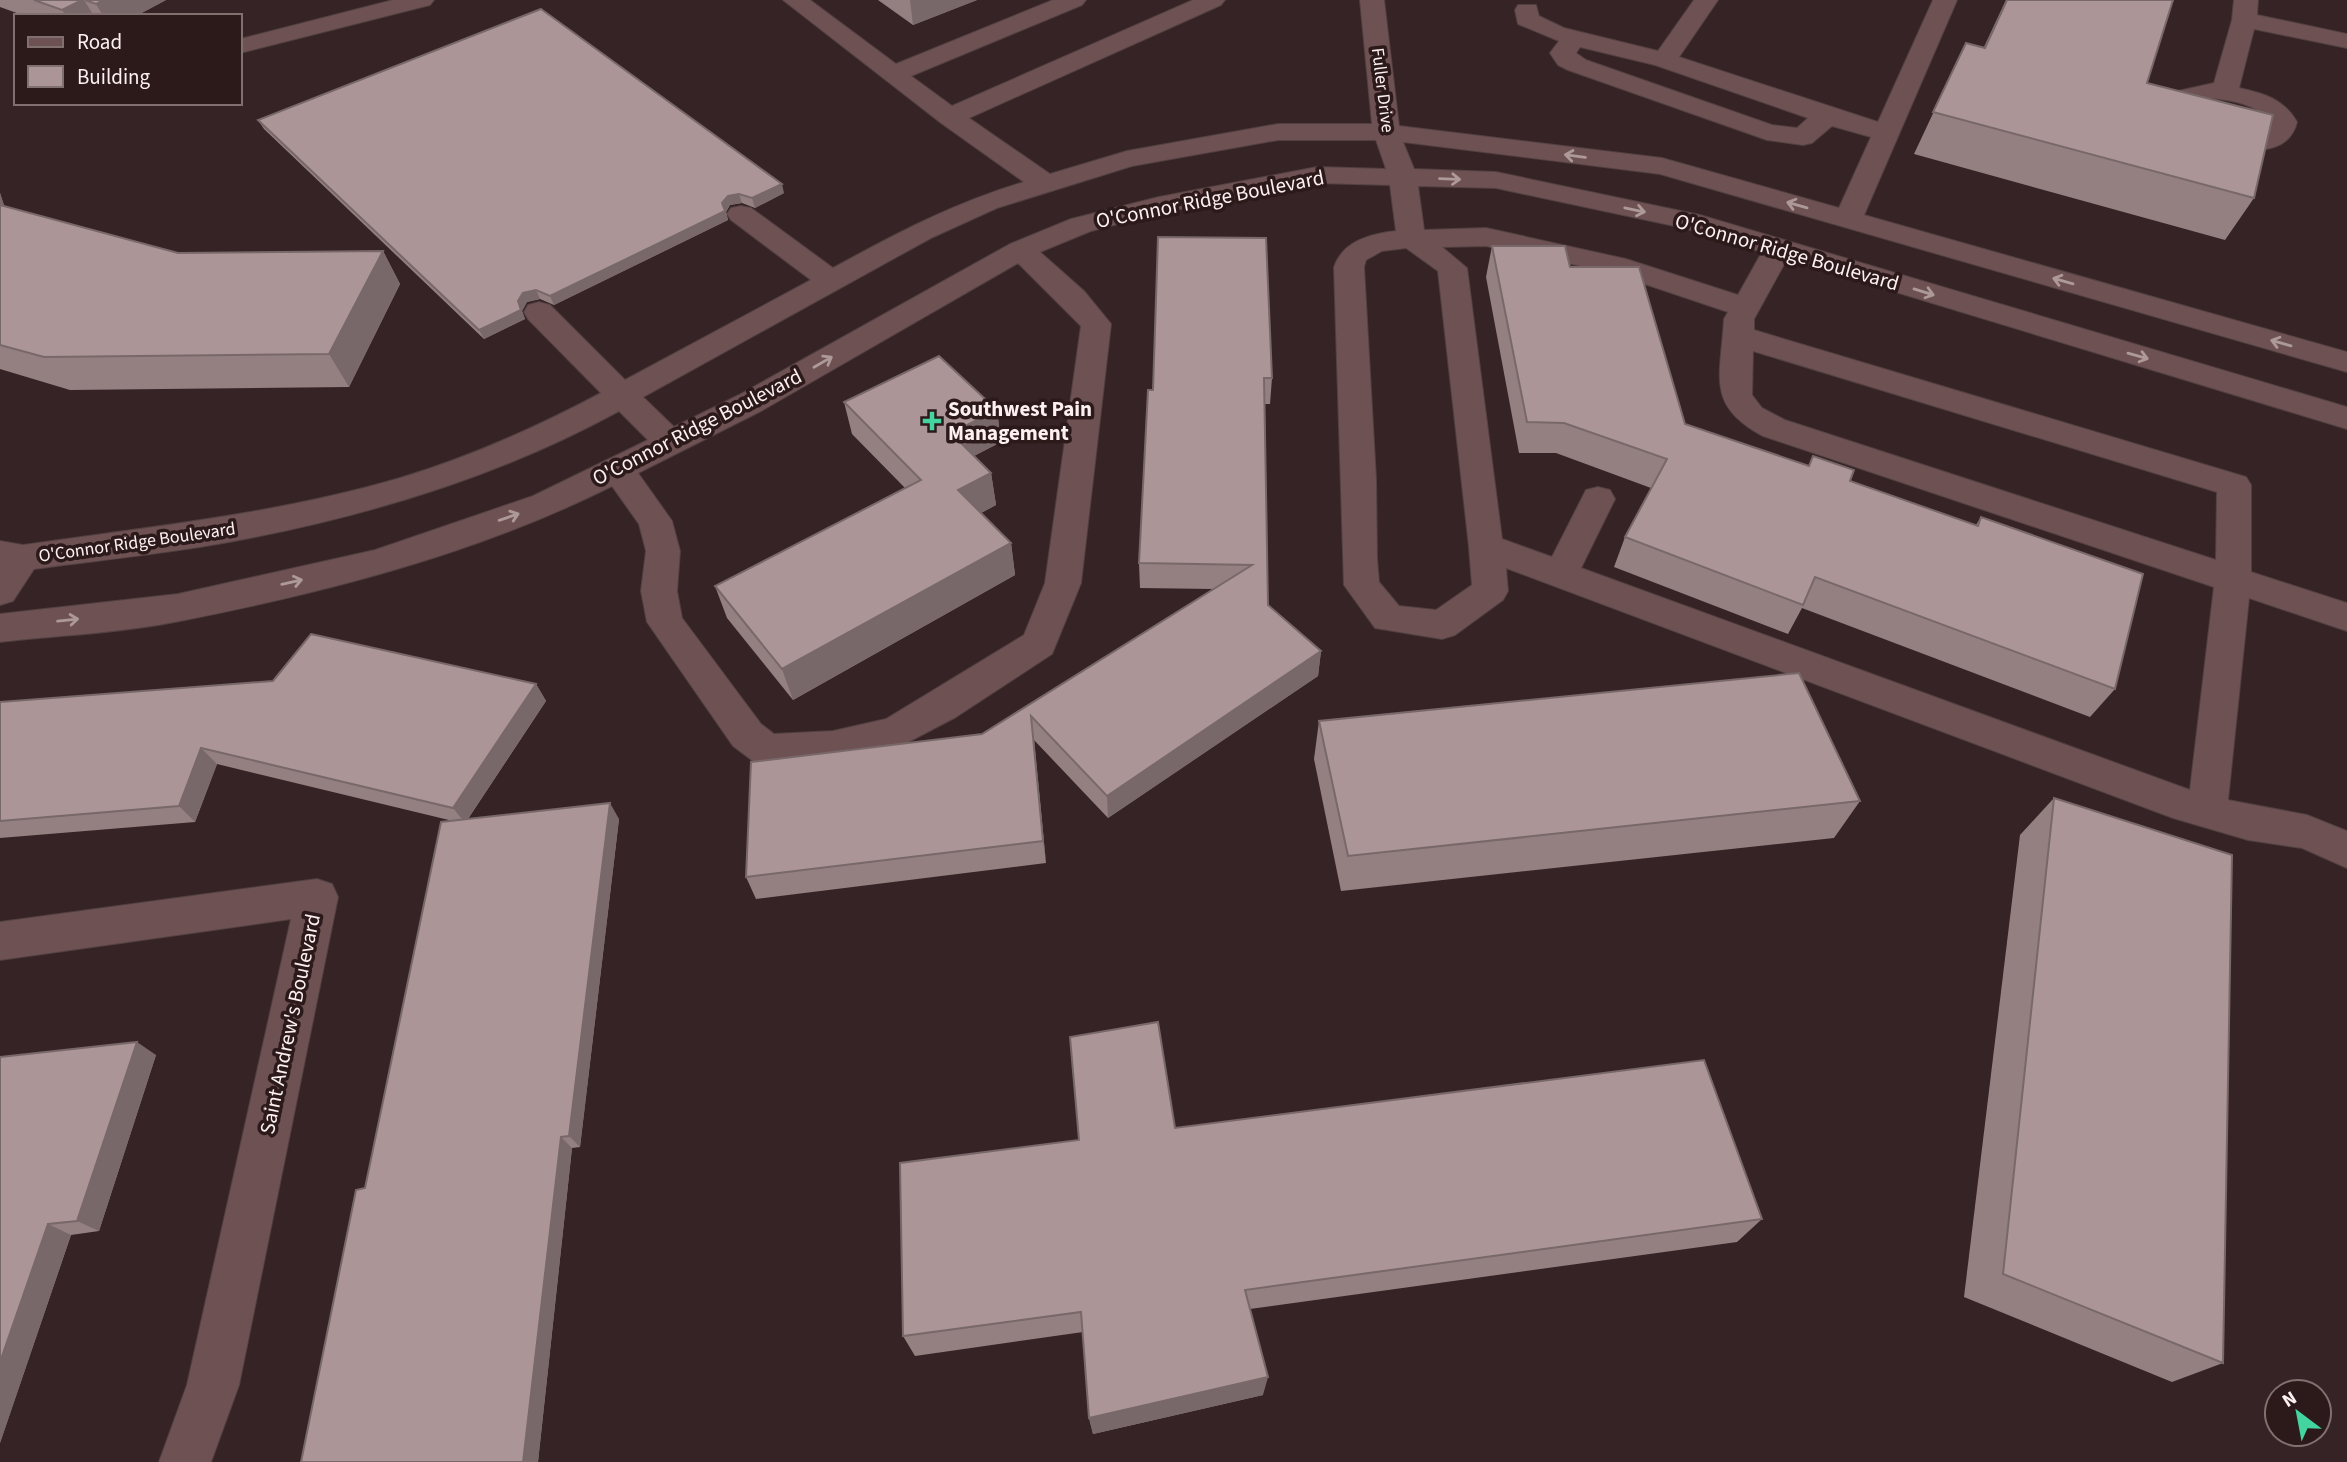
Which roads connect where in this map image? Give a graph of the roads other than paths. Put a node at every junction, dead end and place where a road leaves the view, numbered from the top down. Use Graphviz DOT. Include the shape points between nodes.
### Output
graph roads {
  1 [pos="422,0"];
  2 [pos="795,0"];
  3 [pos="1074,0"];
  4 [pos="1213,0"];
  5 [pos="1372,0"];
  6 [pos="1706,0"];
  7 [pos="1945,0"];
  8 [pos="1527,3"];
  9 [pos="2245,10"];
  10 [pos="1574,37"];
  11 [pos="2347,41"];
  12 [pos="242,45"];
  13 [pos="1664,60"];
  14 [pos="893,74"];
  15 [pos="2225,91"];
  16 [pos="1827,116"];
  17 [pos="950,117"];
  18 [pos="1386,132"];
  19 [pos="1886,133"];
  20 [pos="1403,177"];
  21 [pos="1043,182"];
  22 [pos="741,214"];
  23 [pos="1848,220"];
  24 [pos="1411,238"];
  25 [pos="1779,248"];
  26 [pos="1020,250"];
  27 [pos="832,282"];
  28 [pos="539,312"];
  29 [pos="1742,322"];
  30 [pos="2347,362"];
  31 [pos="624,396"];
  32 [pos="2347,418"];
  33 [pos="670,443"];
  34 [pos="617,468"];
  35 [pos="1598,499"];
  36 [pos="1486,547"];
  37 [pos="12,556"];
  38 [pos="1561,574"];
  39 [pos="2233,580"];
  40 [pos="0,592"];
  41 [pos="2347,617"];
  42 [pos="0,628"];
  43 [pos="2207,812"];
  44 [pos="2347,850"];
  45 [pos="0,941"];
  46 [pos="185,1462"];
  1 -- 12 [label="street"];
  2 -- 14 [label="street"];
  3 -- 14 [label="street"];
  4 -- 17 [label="street"];
  5 -- 18 [label="street, Fuller Drive"];
  6 -- 13 [label="street"];
  7 -- 19 [label="street"];
  8 -- 10 [label="street" via="1527,19"];
  9 -- 11 [label="street"];
  9 -- 15 [label="street"];
  10 -- 13 [label="street"];
  10 -- 16 [label="street" via="1563,53 1577,65 1767,132 1803,137"];
  13 -- 16 [label="street"];
  14 -- 17 [label="street"];
  16 -- 19 [label="street"];
  17 -- 21 [label="street"];
  18 -- 20 [label="street, Fuller Drive"];
  18 -- 21 [label="street, O'Connor Ridge Boulevard" via="1278,132 1127,159"];
  23 -- 18 [label="street, O'Connor Ridge Boulevard, one-way" via="1662,166"];
  19 -- 23 [label="street"];
  20 -- 24 [label="street, Fuller Drive"];
  20 -- 25 [label="street, O'Connor Ridge Boulevard, one-way" via="1496,180 1690,222"];
  20 -- 26 [label="street, O'Connor Ridge Boulevard" via="1317,175 1159,205 1081,225"];
  21 -- 27 [label="street, O'Connor Ridge Boulevard" via="921,232"];
  22 -- 27 [label="street"];
  30 -- 23 [label="street, O'Connor Ridge Boulevard, one-way"];
  24 -- 29 [label="street" via="1486,237 1616,265"];
  24 -- 36 [label="street" via="1452,268"];
  24 -- 36 [label="street" via="1373,244 1353,255 1349,267 1362,585 1388,618 1442,625 1490,591"];
  25 -- 29 [label="street"];
  25 -- 32 [label="street, O'Connor Ridge Boulevard, one-way"];
  33 -- 26 [label="street, O'Connor Ridge Boulevard, one-way" via="750,403"];
  26 -- 34 [label="street" via="1096,324 1063,583 1039,643 895,733 833,747 768,750 747,735 665,622 659,591 663,551 656,521"];
  27 -- 31 [label="street, O'Connor Ridge Boulevard"];
  28 -- 31 [label="street"];
  29 -- 39 [label="street" via="1736,397 1751,416 1774,428"];
  29 -- 39 [label="street" via="2234,485"];
  31 -- 33 [label="street"];
  31 -- 37 [label="street, O'Connor Ridge Boulevard" via="547,436 408,488 254,525"];
  33 -- 34 [label="street, O'Connor Ridge Boulevard"];
  42 -- 34 [label="street, O'Connor Ridge Boulevard, one-way" via="178,608 379,562 545,505"];
  35 -- 38 [label="street"];
  36 -- 38 [label="street"];
  37 -- 40 [label="street"];
  38 -- 43 [label="street"];
  39 -- 41 [label="street"];
  39 -- 43 [label="street"];
  43 -- 44 [label="street" via="2307,832"];
  45 -- 46 [label="street, Saint Andrew's Boulevard" via="317,897 213,1385"];
}
